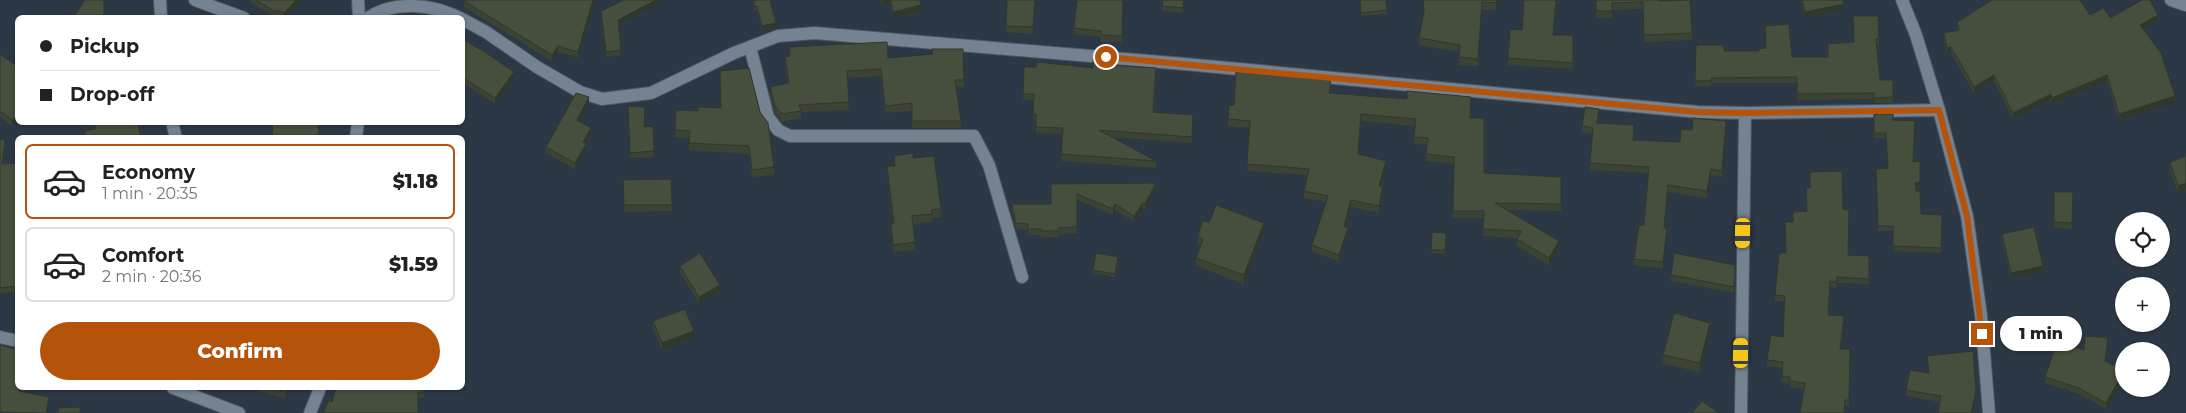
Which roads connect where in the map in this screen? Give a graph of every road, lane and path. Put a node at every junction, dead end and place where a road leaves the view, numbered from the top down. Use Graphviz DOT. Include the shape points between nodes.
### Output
graph roads {
  1 [pos="160,0"];
  2 [pos="195,0"];
  3 [pos="358,0"];
  4 [pos="1902,0"];
  5 [pos="2171,0"];
  6 [pos="2186,4"];
  7 [pos="161,15"];
  8 [pos="236,15"];
  9 [pos="359,15"];
  10 [pos="372,15"];
  11 [pos="454,15"];
  12 [pos="465,20"];
  13 [pos="750,47"];
  14 [pos="1939,110"];
  15 [pos="1744,113"];
  16 [pos="1022,277"];
  17 [pos="0,337"];
  18 [pos="15,340"];
  19 [pos="178,390"];
  20 [pos="319,390"];
  21 [pos="239,413"];
  22 [pos="310,413"];
  23 [pos="1741,413"];
  24 [pos="1990,413"];
  1 -- 7 [label="street"];
  2 -- 8 [label="street"];
  3 -- 9 [label="street"];
  4 -- 14 [label="street"];
  5 -- 6 [label="street"];
  10 -- 11 [label="street" via="400,4 439,9"];
  12 -- 13 [label="street" via="580,92 602,99 651,94"];
  13 -- 15 [label="street" via="778,36 814,33 1698,112"];
  13 -- 16 [label="street" via="768,117 778,130 790,136 974,136 988,166"];
  14 -- 15 [label="street"];
  14 -- 24 [label="street" via="1967,216"];
  15 -- 23 [label="street"];
  17 -- 18 [label="street"];
  19 -- 21 [label="street"];
  20 -- 22 [label="street"];
}
